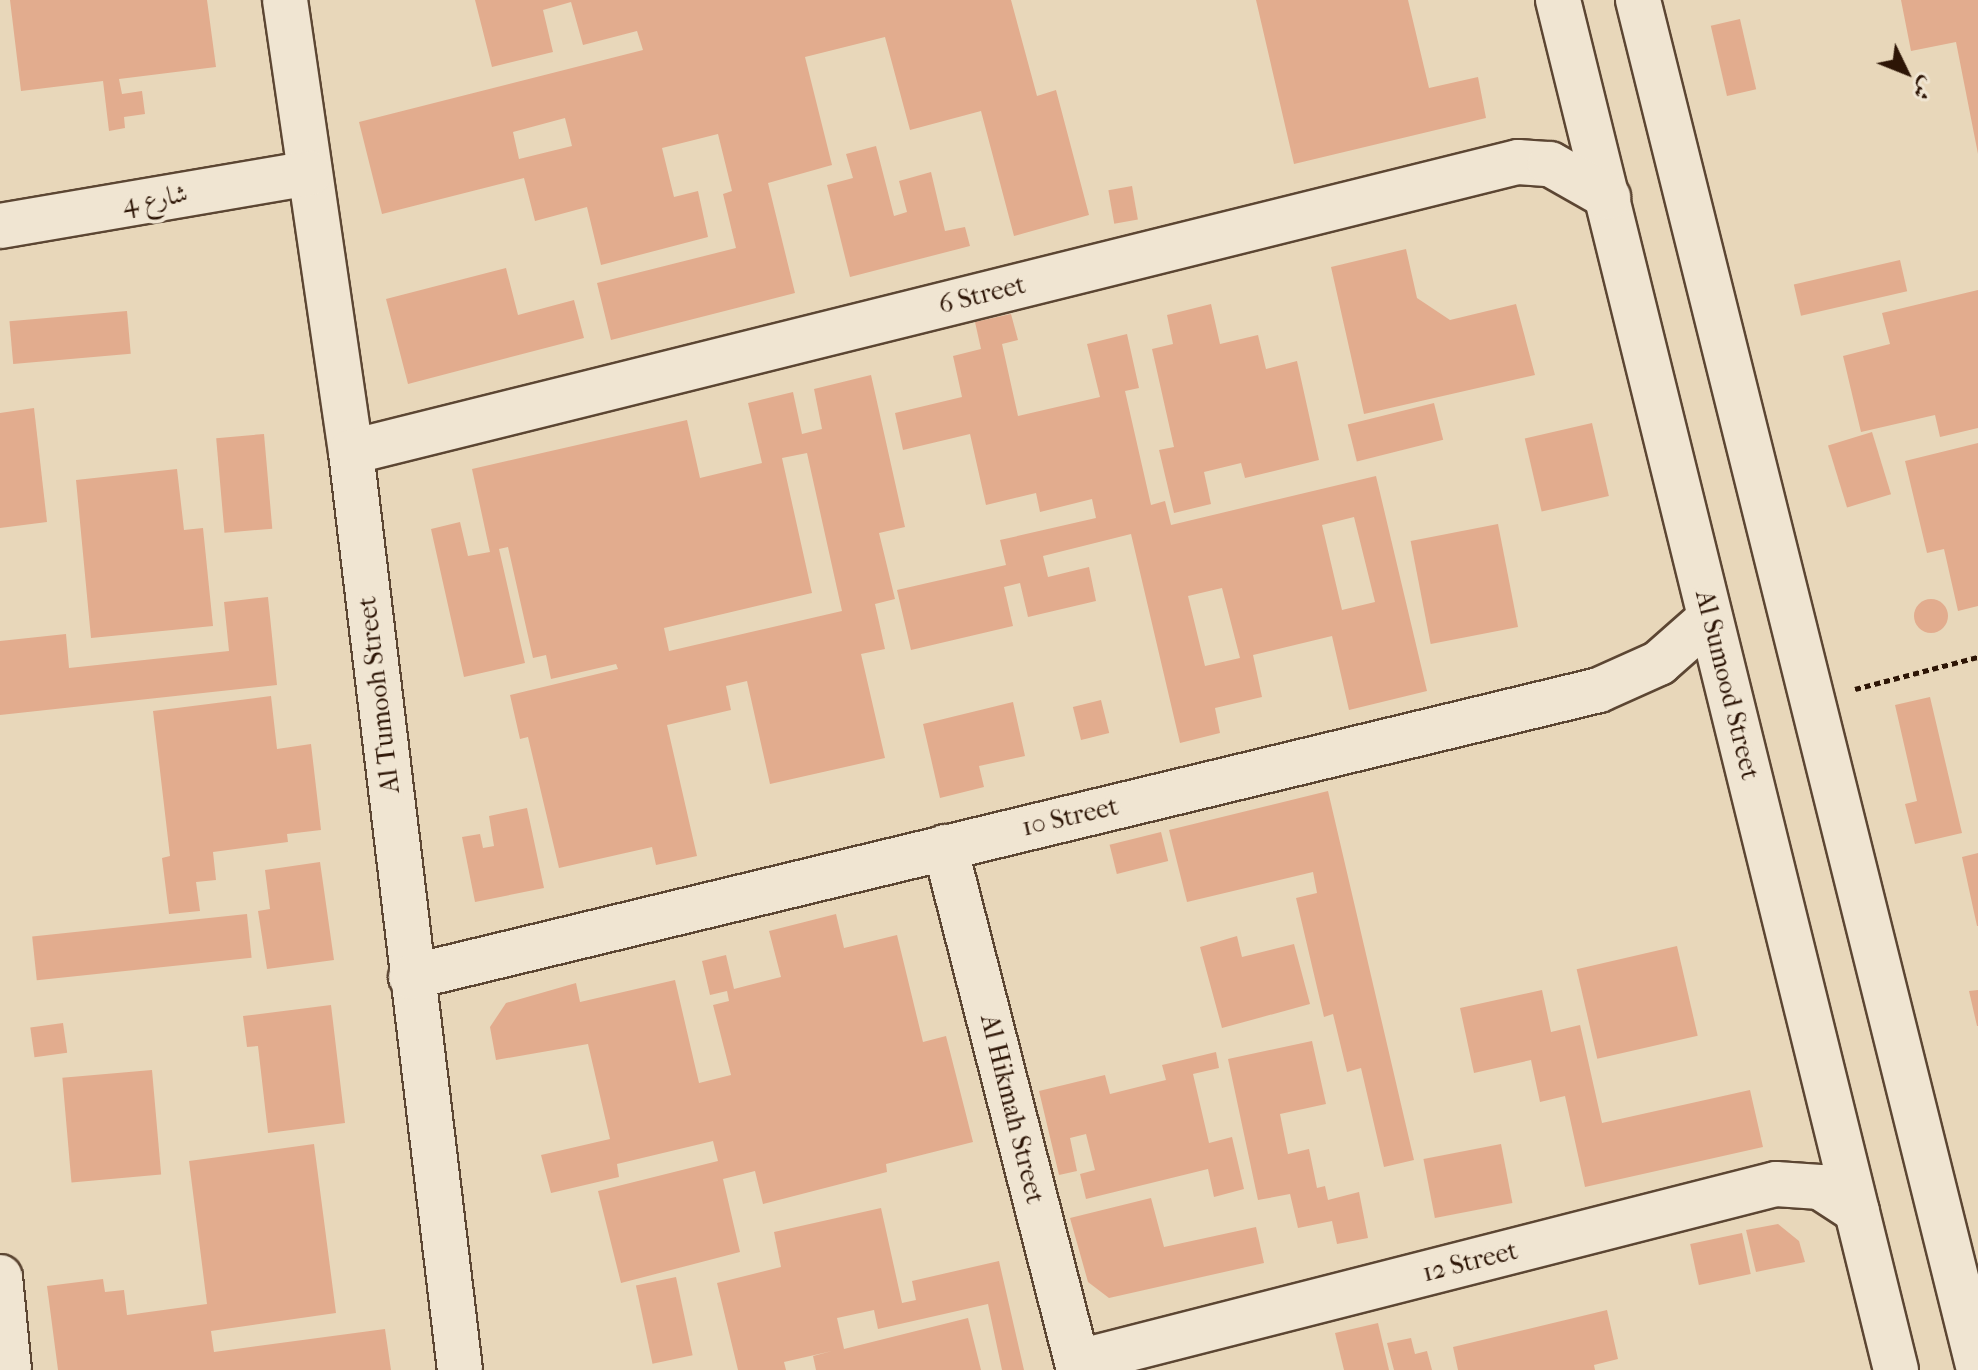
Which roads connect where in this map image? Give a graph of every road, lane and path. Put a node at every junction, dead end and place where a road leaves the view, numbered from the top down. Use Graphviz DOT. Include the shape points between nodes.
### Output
graph roads {
  1 [pos="1558,0"];
  2 [pos="1638,0"];
  3 [pos="288,7"];
  4 [pos="310,173"];
  5 [pos="1608,197"];
  6 [pos="0,226"];
  7 [pos="351,452"];
  8 [pos="1710,618"];
  9 [pos="1978,657"];
  10 [pos="1816,699"];
  11 [pos="945,847"];
  12 [pos="411,977"];
  13 [pos="1857,1211"];
  14 [pos="0,1277"];
  15 [pos="1078,1366"];
  16 [pos="1978,1366"];
  17 [pos="9,1370"];
  18 [pos="460,1370"];
  19 [pos="1896,1370"];
  1 -- 5 [label="street, Al Sumood Street"];
  2 -- 10 [label="street"];
  3 -- 4 [label="street, Al Tumooh Street"];
  4 -- 6 [label="street, شارع 4"];
  4 -- 7 [label="street, Al Tumooh Street"];
  5 -- 7 [label="street, 6 Street" via="1550,164 1518,162"];
  5 -- 8 [label="street, Al Sumood Street"];
  7 -- 12 [label="street, Al Tumooh Street"];
  8 -- 11 [label="street, 10 Street" via="1659,663 1599,690"];
  8 -- 13 [label="street, Al Sumood Street"];
  9 -- 10 [label="path"];
  10 -- 16 [label="street"];
  11 -- 12 [label="street, 10 Street"];
  11 -- 15 [label="street, Al Hikmah Street"];
  12 -- 18 [label="street, Al Tumooh Street"];
  13 -- 15 [label="street, 12 Street" via="1820,1187 1776,1184"];
  13 -- 19 [label="street, Al Sumood Street"];
  14 -- 17 [label="street"];
}
